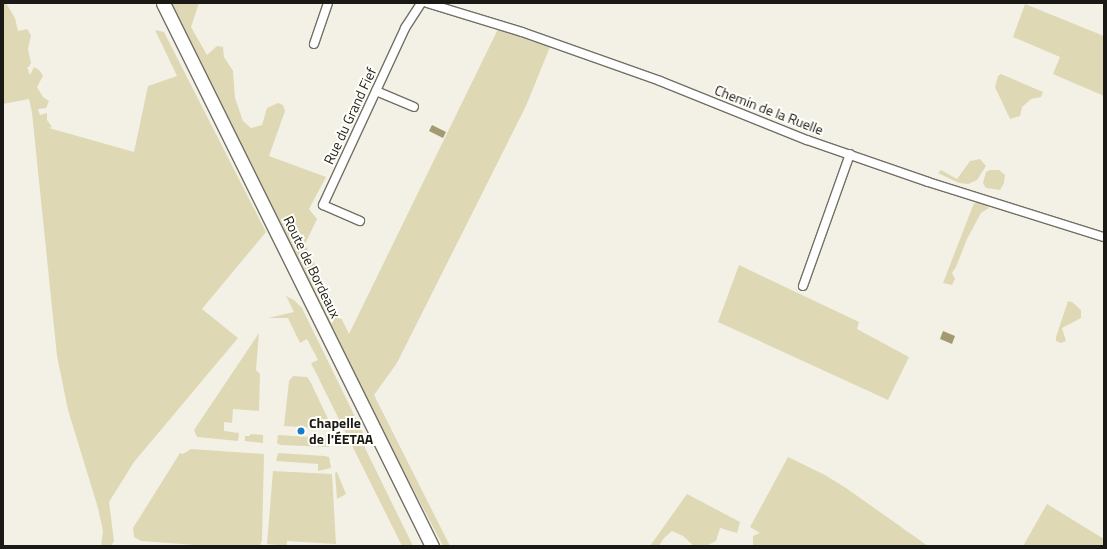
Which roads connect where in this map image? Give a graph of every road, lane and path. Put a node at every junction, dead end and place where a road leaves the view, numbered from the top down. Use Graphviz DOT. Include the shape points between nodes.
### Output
graph roads {
  1 [pos="163,3"];
  2 [pos="328,3"];
  3 [pos="421,3"];
  4 [pos="427,3"];
  5 [pos="314,44"];
  6 [pos="376,91"];
  7 [pos="414,107"];
  8 [pos="850,154"];
  9 [pos="360,221"];
  10 [pos="1104,237"];
  11 [pos="803,286"];
  12 [pos="432,546"];
  1 -- 12 [label="main road, Route de Bordeaux"];
  2 -- 5 [label="street"];
  3 -- 6 [label="street, Rue du Grand Fief" via="405,28"];
  4 -- 8 [label="street, Chemin de la Ruelle" via="522,32 660,81"];
  6 -- 7 [label="street"];
  6 -- 9 [label="street, Rue du Grand Fief" via="323,205"];
  8 -- 10 [label="street, Chemin de la Ruelle" via="928,182"];
  8 -- 11 [label="street"];
}
